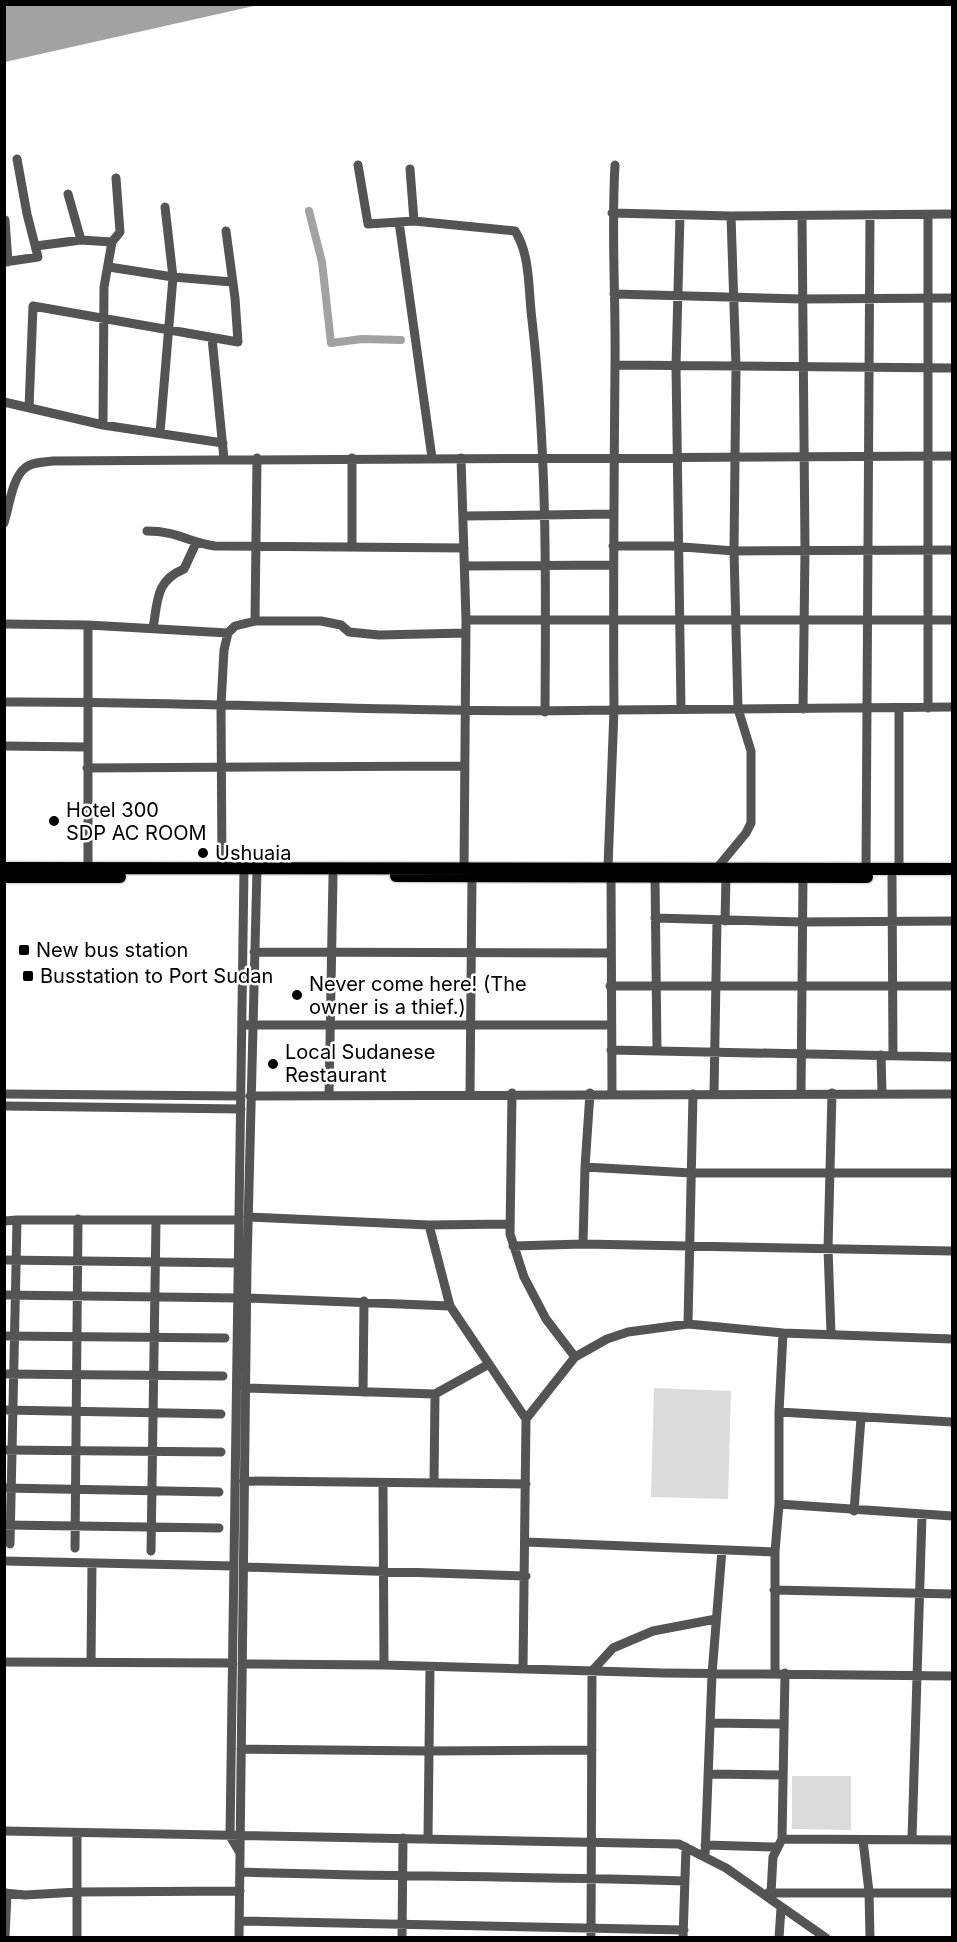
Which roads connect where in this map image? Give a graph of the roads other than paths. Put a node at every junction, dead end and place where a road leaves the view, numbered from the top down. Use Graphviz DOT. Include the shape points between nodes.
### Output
graph roads {
  1 [pos="17,159"];
  2 [pos="358,165"];
  3 [pos="615,165"];
  4 [pos="410,169"];
  5 [pos="116,178"];
  6 [pos="68,194"];
  7 [pos="165,207"];
  8 [pos="612,213"];
  9 [pos="952,214"];
  10 [pos="680,215"];
  11 [pos="928,215"];
  12 [pos="731,216"];
  13 [pos="802,216"];
  14 [pos="870,216"];
  15 [pos="5,220"];
  16 [pos="414,221"];
  17 [pos="399,222"];
  18 [pos="226,231"];
  19 [pos="81,240"];
  20 [pos="112,242"];
  21 [pos="36,246"];
  22 [pos="6,262"];
  23 [pos="109,267"];
  24 [pos="173,277"];
  25 [pos="232,282"];
  26 [pos="677,293"];
  27 [pos="615,294"];
  28 [pos="733,296"];
  29 [pos="871,297"];
  30 [pos="928,298"];
  31 [pos="952,298"];
  32 [pos="802,299"];
  33 [pos="105,320"];
  34 [pos="168,331"];
  35 [pos="212,338"];
  36 [pos="615,365"];
  37 [pos="676,366"];
  38 [pos="736,367"];
  39 [pos="804,367"];
  40 [pos="869,368"];
  41 [pos="929,368"];
  42 [pos="952,368"];
  43 [pos="4,402"];
  44 [pos="29,408"];
  45 [pos="103,425"];
  46 [pos="160,433"];
  47 [pos="223,443"];
  48 [pos="927,456"];
  49 [pos="952,456"];
  50 [pos="735,457"];
  51 [pos="805,457"];
  52 [pos="868,457"];
  53 [pos="257,458"];
  54 [pos="352,458"];
  55 [pos="432,458"];
  56 [pos="461,458"];
  57 [pos="544,458"];
  58 [pos="612,458"];
  59 [pos="677,458"];
  60 [pos="224,459"];
  61 [pos="546,514"];
  62 [pos="613,514"];
  63 [pos="464,516"];
  64 [pos="4,523"];
  65 [pos="147,531"];
  66 [pos="196,543"];
  67 [pos="613,546"];
  68 [pos="256,547"];
  69 [pos="352,547"];
  70 [pos="464,548"];
  71 [pos="679,548"];
  72 [pos="805,550"];
  73 [pos="867,550"];
  74 [pos="928,550"];
  75 [pos="952,550"];
  76 [pos="734,551"];
  77 [pos="546,564"];
  78 [pos="613,565"];
  79 [pos="465,566"];
  80 [pos="545,619"];
  81 [pos="466,620"];
  82 [pos="928,620"];
  83 [pos="952,620"];
  84 [pos="255,621"];
  85 [pos="679,621"];
  86 [pos="804,621"];
  87 [pos="868,621"];
  88 [pos="613,622"];
  89 [pos="737,622"];
  90 [pos="4,624"];
  91 [pos="88,625"];
  92 [pos="153,628"];
  93 [pos="228,633"];
  94 [pos="466,633"];
  95 [pos="87,701"];
  96 [pos="4,702"];
  97 [pos="221,705"];
  98 [pos="868,708"];
  99 [pos="899,708"];
  100 [pos="928,708"];
  101 [pos="952,708"];
  102 [pos="681,709"];
  103 [pos="738,709"];
  104 [pos="803,709"];
  105 [pos="614,710"];
  106 [pos="464,712"];
  107 [pos="545,712"];
  108 [pos="4,746"];
  109 [pos="87,747"];
  110 [pos="464,766"];
  111 [pos="87,768"];
  112 [pos="221,768"];
  113 [pos="4,868"];
  114 [pos="717,868"];
  115 [pos="88,869"];
  116 [pos="222,869"];
  117 [pos="866,869"];
  118 [pos="952,869"];
  119 [pos="609,871"];
  120 [pos="251,873"];
  121 [pos="466,873"];
  122 [pos="895,873"];
  123 [pos="333,876"];
  124 [pos="654,876"];
  125 [pos="4,877"];
  126 [pos="726,877"];
  127 [pos="803,877"];
  128 [pos="952,877"];
  129 [pos="655,918"];
  130 [pos="721,921"];
  131 [pos="952,921"];
  132 [pos="802,922"];
  133 [pos="892,922"];
  134 [pos="254,952"];
  135 [pos="332,952"];
  136 [pos="472,952"];
  137 [pos="609,953"];
  138 [pos="610,986"];
  139 [pos="654,986"];
  140 [pos="952,986"];
  141 [pos="716,987"];
  142 [pos="803,987"];
  143 [pos="893,987"];
  144 [pos="331,1024"];
  145 [pos="469,1024"];
  146 [pos="247,1025"];
  147 [pos="610,1025"];
  148 [pos="611,1050"];
  149 [pos="657,1050"];
  150 [pos="715,1052"];
  151 [pos="801,1054"];
  152 [pos="881,1054"];
  153 [pos="892,1054"];
  154 [pos="952,1057"];
  155 [pos="512,1093"];
  156 [pos="590,1093"];
  157 [pos="612,1093"];
  158 [pos="801,1093"];
  159 [pos="832,1093"];
  160 [pos="882,1093"];
  161 [pos="4,1094"];
  162 [pos="470,1094"];
  163 [pos="693,1094"];
  164 [pos="714,1094"];
  165 [pos="952,1094"];
  166 [pos="96,1095"];
  167 [pos="245,1096"];
  168 [pos="329,1096"];
  169 [pos="4,1106"];
  170 [pos="96,1107"];
  171 [pos="241,1109"];
  172 [pos="585,1167"];
  173 [pos="831,1172"];
  174 [pos="691,1173"];
  175 [pos="952,1173"];
  176 [pos="78,1219"];
  177 [pos="244,1219"];
  178 [pos="4,1221"];
  179 [pos="16,1221"];
  180 [pos="156,1221"];
  181 [pos="508,1224"];
  182 [pos="429,1225"];
  183 [pos="584,1244"];
  184 [pos="690,1245"];
  185 [pos="513,1246"];
  186 [pos="828,1248"];
  187 [pos="952,1251"];
  188 [pos="4,1260"];
  189 [pos="15,1260"];
  190 [pos="78,1261"];
  191 [pos="156,1262"];
  192 [pos="239,1263"];
  193 [pos="9,1295"];
  194 [pos="78,1296"];
  195 [pos="155,1297"];
  196 [pos="242,1298"];
  197 [pos="364,1301"];
  198 [pos="450,1306"];
  199 [pos="688,1324"];
  200 [pos="783,1333"];
  201 [pos="831,1333"];
  202 [pos="9,1336"];
  203 [pos="155,1337"];
  204 [pos="78,1338"];
  205 [pos="225,1338"];
  206 [pos="952,1339"];
  207 [pos="575,1357"];
  208 [pos="489,1364"];
  209 [pos="9,1375"];
  210 [pos="78,1375"];
  211 [pos="155,1376"];
  212 [pos="223,1376"];
  213 [pos="245,1388"];
  214 [pos="363,1392"];
  215 [pos="435,1394"];
  216 [pos="9,1410"];
  217 [pos="77,1412"];
  218 [pos="154,1412"];
  219 [pos="779,1412"];
  220 [pos="221,1414"];
  221 [pos="861,1418"];
  222 [pos="526,1419"];
  223 [pos="952,1422"];
  224 [pos="240,1433"];
  225 [pos="8,1450"];
  226 [pos="77,1450"];
  227 [pos="153,1450"];
  228 [pos="221,1452"];
  229 [pos="244,1481"];
  230 [pos="434,1482"];
  231 [pos="383,1483"];
  232 [pos="526,1484"];
  233 [pos="8,1488"];
  234 [pos="76,1489"];
  235 [pos="152,1491"];
  236 [pos="219,1492"];
  237 [pos="779,1504"];
  238 [pos="854,1511"];
  239 [pos="922,1515"];
  240 [pos="952,1516"];
  241 [pos="7,1525"];
  242 [pos="76,1527"];
  243 [pos="152,1528"];
  244 [pos="219,1528"];
  245 [pos="526,1542"];
  246 [pos="10,1544"];
  247 [pos="75,1548"];
  248 [pos="722,1550"];
  249 [pos="151,1551"];
  250 [pos="775,1552"];
  251 [pos="4,1561"];
  252 [pos="92,1563"];
  253 [pos="239,1566"];
  254 [pos="384,1572"];
  255 [pos="526,1576"];
  256 [pos="774,1590"];
  257 [pos="921,1593"];
  258 [pos="952,1594"];
  259 [pos="716,1619"];
  260 [pos="4,1662"];
  261 [pos="91,1662"];
  262 [pos="237,1663"];
  263 [pos="384,1665"];
  264 [pos="430,1667"];
  265 [pos="523,1669"];
  266 [pos="592,1671"];
  267 [pos="780,1673"];
  268 [pos="712,1674"];
  269 [pos="915,1675"];
  270 [pos="952,1676"];
  271 [pos="710,1723"];
  272 [pos="784,1724"];
  273 [pos="242,1749"];
  274 [pos="592,1750"];
  275 [pos="429,1751"];
  276 [pos="708,1774"];
  277 [pos="783,1775"];
  278 [pos="4,1831"];
  279 [pos="77,1833"];
  280 [pos="230,1836"];
  281 [pos="241,1836"];
  282 [pos="403,1838"];
  283 [pos="428,1839"];
  284 [pos="782,1839"];
  285 [pos="912,1839"];
  286 [pos="591,1840"];
  287 [pos="863,1840"];
  288 [pos="952,1840"];
  289 [pos="705,1845"];
  290 [pos="687,1847"];
  291 [pos="776,1847"];
  292 [pos="240,1854"];
  293 [pos="705,1856"];
  294 [pos="240,1872"];
  295 [pos="402,1878"];
  296 [pos="592,1878"];
  297 [pos="685,1881"];
  298 [pos="240,1891"];
  299 [pos="78,1892"];
  300 [pos="869,1892"];
  301 [pos="6,1893"];
  302 [pos="759,1893"];
  303 [pos="771,1893"];
  304 [pos="952,1893"];
  305 [pos="781,1908"];
  306 [pos="239,1921"];
  307 [pos="402,1924"];
  308 [pos="592,1926"];
  309 [pos="684,1934"];
  310 [pos="4,1938"];
  311 [pos="77,1938"];
  312 [pos="239,1938"];
  313 [pos="402,1938"];
  314 [pos="591,1938"];
  315 [pos="779,1938"];
  316 [pos="826,1938"];
  317 [pos="870,1938"];
  1 -- 21 [label="street"];
  2 -- 17 [label="street" via="368,224"];
  3 -- 8 [label="street"];
  4 -- 16 [label="street"];
  5 -- 20 [label="street" via="120,232"];
  6 -- 19 [label="street"];
  7 -- 24 [label="street"];
  8 -- 10 [label="street"];
  8 -- 27 [label="street"];
  9 -- 11 [label="street"];
  10 -- 12 [label="street"];
  10 -- 26 [label="street"];
  11 -- 14 [label="street"];
  11 -- 30 [label="street"];
  12 -- 13 [label="street"];
  12 -- 28 [label="street"];
  13 -- 14 [label="street"];
  13 -- 32 [label="street"];
  14 -- 29 [label="street"];
  15 -- 22 [label="street"];
  16 -- 17 [label="street"];
  16 -- 57 [label="street" via="514,231 520,239 525,253 541,394"];
  17 -- 55 [label="street"];
  18 -- 25 [label="street"];
  19 -- 20 [label="street"];
  19 -- 21 [label="street"];
  20 -- 23 [label="street"];
  21 -- 22 [label="street" via="38,258"];
  23 -- 24 [label="street"];
  23 -- 33 [label="street" via="104,287"];
  24 -- 25 [label="street"];
  24 -- 34 [label="street"];
  25 -- 35 [label="street" via="239,340"];
  26 -- 27 [label="street"];
  26 -- 28 [label="street"];
  26 -- 37 [label="street"];
  27 -- 36 [label="street"];
  28 -- 32 [label="street"];
  28 -- 38 [label="street"];
  29 -- 30 [label="street"];
  29 -- 32 [label="street"];
  29 -- 40 [label="street"];
  30 -- 31 [label="street"];
  30 -- 41 [label="street"];
  32 -- 39 [label="street"];
  33 -- 34 [label="street"];
  33 -- 44 [label="street" via="31,307"];
  33 -- 45 [label="street"];
  34 -- 35 [label="street"];
  34 -- 46 [label="street"];
  35 -- 47 [label="street"];
  36 -- 37 [label="street"];
  36 -- 58 [label="street"];
  37 -- 38 [label="street"];
  37 -- 59 [label="street"];
  38 -- 39 [label="street"];
  38 -- 50 [label="street"];
  39 -- 40 [label="street"];
  39 -- 51 [label="street"];
  40 -- 41 [label="street"];
  40 -- 52 [label="street"];
  41 -- 42 [label="street"];
  41 -- 48 [label="street"];
  43 -- 44 [label="street"];
  44 -- 45 [label="street"];
  45 -- 46 [label="street"];
  46 -- 47 [label="street"];
  47 -- 60 [label="street"];
  48 -- 49 [label="street"];
  48 -- 52 [label="street"];
  48 -- 74 [label="street"];
  50 -- 51 [label="street"];
  50 -- 59 [label="street"];
  50 -- 76 [label="street"];
  51 -- 52 [label="street"];
  51 -- 72 [label="street"];
  52 -- 73 [label="street"];
  53 -- 54 [label="street"];
  53 -- 60 [label="street"];
  53 -- 68 [label="street"];
  54 -- 55 [label="street"];
  54 -- 69 [label="street"];
  55 -- 56 [label="street"];
  56 -- 57 [label="street"];
  56 -- 63 [label="street"];
  57 -- 58 [label="street"];
  57 -- 61 [label="street"];
  58 -- 59 [label="street"];
  58 -- 62 [label="street"];
  59 -- 71 [label="street"];
  60 -- 64 [label="street" via="53,460 28,466 17,478"];
  61 -- 62 [label="street"];
  61 -- 63 [label="street"];
  61 -- 77 [label="street"];
  62 -- 67 [label="street"];
  63 -- 70 [label="street"];
  65 -- 66 [label="street" via="175,532"];
  66 -- 68 [label="street"];
  66 -- 92 [label="street" via="184,569 169,576 162,586"];
  67 -- 71 [label="street"];
  67 -- 78 [label="street"];
  68 -- 69 [label="street"];
  68 -- 84 [label="street"];
  69 -- 70 [label="street"];
  70 -- 79 [label="street"];
  71 -- 76 [label="street"];
  71 -- 85 [label="street"];
  72 -- 73 [label="street"];
  72 -- 76 [label="street"];
  72 -- 86 [label="street"];
  73 -- 74 [label="street"];
  73 -- 87 [label="street"];
  74 -- 75 [label="street"];
  74 -- 82 [label="street"];
  76 -- 89 [label="street"];
  77 -- 78 [label="street"];
  77 -- 79 [label="street"];
  77 -- 80 [label="street"];
  78 -- 88 [label="street"];
  79 -- 81 [label="street"];
  80 -- 81 [label="street"];
  80 -- 88 [label="street"];
  80 -- 107 [label="street"];
  81 -- 94 [label="street"];
  82 -- 83 [label="street"];
  82 -- 87 [label="street"];
  82 -- 100 [label="street"];
  84 -- 93 [label="street" via="238,624"];
  84 -- 94 [label="street" via="326,622 349,632 379,635"];
  85 -- 88 [label="street"];
  85 -- 89 [label="street"];
  85 -- 102 [label="street"];
  86 -- 87 [label="street"];
  86 -- 89 [label="street"];
  86 -- 104 [label="street"];
  87 -- 98 [label="street"];
  88 -- 105 [label="street"];
  89 -- 103 [label="street"];
  90 -- 91 [label="street"];
  91 -- 92 [label="street"];
  91 -- 95 [label="street"];
  92 -- 93 [label="street"];
  93 -- 97 [label="street"];
  94 -- 106 [label="street"];
  95 -- 96 [label="street"];
  95 -- 97 [label="street"];
  95 -- 109 [label="street"];
  97 -- 106 [label="street"];
  97 -- 112 [label="street"];
  98 -- 99 [label="street"];
  98 -- 104 [label="street"];
  98 -- 117 [label="street"];
  99 -- 100 [label="street"];
  99 -- 122 [label="street"];
  100 -- 101 [label="street"];
  102 -- 103 [label="street"];
  102 -- 105 [label="street"];
  103 -- 104 [label="street"];
  103 -- 114 [label="street" via="751,751 751,824"];
  105 -- 107 [label="street"];
  105 -- 119 [label="street"];
  106 -- 107 [label="street"];
  106 -- 110 [label="street"];
  108 -- 109 [label="street"];
  109 -- 111 [label="street"];
  110 -- 112 [label="street"];
  110 -- 121 [label="street"];
  111 -- 112 [label="street"];
  111 -- 115 [label="street"];
  112 -- 116 [label="street"];
  113 -- 115 [label="main road"];
  114 -- 117 [label="main road"];
  114 -- 119 [label="main road"];
  115 -- 116 [label="main road"];
  116 -- 120 [label="main road"];
  117 -- 122 [label="main road"];
  118 -- 122 [label="main road"];
  119 -- 121 [label="main road"];
  119 -- 124 [label="main road"];
  119 -- 137 [label="street"];
  120 -- 121 [label="main road"];
  120 -- 123 [label="main road"];
  120 -- 125 [label="main road"];
  120 -- 134 [label="street"];
  120 -- 146 [label="street"];
  121 -- 123 [label="main road"];
  121 -- 136 [label="street"];
  122 -- 127 [label="main road"];
  122 -- 128 [label="main road"];
  122 -- 133 [label="street"];
  123 -- 135 [label="street"];
  124 -- 126 [label="main road"];
  124 -- 129 [label="street"];
  126 -- 127 [label="main road"];
  126 -- 130 [label="street"];
  127 -- 132 [label="street"];
  129 -- 130 [label="street"];
  129 -- 139 [label="street"];
  130 -- 132 [label="street"];
  130 -- 141 [label="street"];
  131 -- 133 [label="street"];
  132 -- 133 [label="street"];
  132 -- 142 [label="street"];
  133 -- 143 [label="street"];
  134 -- 135 [label="street"];
  134 -- 146 [label="street"];
  135 -- 136 [label="street"];
  135 -- 144 [label="street"];
  136 -- 137 [label="street"];
  136 -- 145 [label="street"];
  137 -- 138 [label="street"];
  138 -- 139 [label="street"];
  138 -- 147 [label="street"];
  139 -- 141 [label="street"];
  139 -- 149 [label="street"];
  140 -- 143 [label="street"];
  141 -- 142 [label="street"];
  141 -- 150 [label="street"];
  142 -- 143 [label="street"];
  142 -- 151 [label="street"];
  143 -- 153 [label="street"];
  144 -- 145 [label="street"];
  144 -- 146 [label="street"];
  144 -- 168 [label="street"];
  145 -- 147 [label="street"];
  145 -- 162 [label="street"];
  146 -- 167 [label="street"];
  147 -- 148 [label="street"];
  148 -- 149 [label="street"];
  148 -- 157 [label="street"];
  149 -- 150 [label="street"];
  150 -- 151 [label="street"];
  150 -- 164 [label="street"];
  151 -- 152 [label="street"];
  151 -- 158 [label="street"];
  152 -- 153 [label="street"];
  152 -- 160 [label="street"];
  153 -- 154 [label="street"];
  155 -- 156 [label="street"];
  155 -- 162 [label="street"];
  155 -- 181 [label="street"];
  156 -- 157 [label="street"];
  156 -- 172 [label="street"];
  157 -- 163 [label="street"];
  158 -- 159 [label="street"];
  158 -- 164 [label="street"];
  159 -- 160 [label="street"];
  159 -- 173 [label="street"];
  160 -- 165 [label="street"];
  161 -- 166 [label="street"];
  162 -- 168 [label="street"];
  163 -- 164 [label="street"];
  163 -- 174 [label="street"];
  166 -- 167 [label="street"];
  166 -- 170 [label="street"];
  167 -- 168 [label="street"];
  167 -- 171 [label="street"];
  167 -- 177 [label="street"];
  169 -- 170 [label="street"];
  170 -- 171 [label="street"];
  171 -- 177 [label="street"];
  172 -- 174 [label="street"];
  172 -- 183 [label="street"];
  173 -- 174 [label="street"];
  173 -- 175 [label="street"];
  173 -- 186 [label="street"];
  174 -- 184 [label="street"];
  176 -- 179 [label="street"];
  176 -- 180 [label="street"];
  176 -- 190 [label="street"];
  177 -- 180 [label="street"];
  177 -- 182 [label="street"];
  177 -- 192 [label="street"];
  177 -- 196 [label="street"];
  178 -- 179 [label="street"];
  179 -- 189 [label="street"];
  180 -- 191 [label="street"];
  181 -- 182 [label="street"];
  181 -- 185 [label="street"];
  182 -- 198 [label="street"];
  183 -- 184 [label="street"];
  183 -- 185 [label="street"];
  184 -- 186 [label="street"];
  184 -- 199 [label="street"];
  185 -- 207 [label="street" via="546,1319"];
  186 -- 187 [label="street"];
  186 -- 201 [label="street"];
  188 -- 189 [label="street"];
  189 -- 190 [label="street"];
  189 -- 193 [label="street"];
  190 -- 191 [label="street"];
  190 -- 194 [label="street"];
  191 -- 192 [label="street"];
  191 -- 195 [label="street"];
  192 -- 196 [label="street"];
  193 -- 194 [label="street"];
  193 -- 202 [label="street"];
  194 -- 195 [label="street"];
  194 -- 204 [label="street"];
  195 -- 196 [label="street"];
  195 -- 203 [label="street"];
  196 -- 197 [label="street"];
  196 -- 213 [label="street"];
  196 -- 224 [label="street"];
  197 -- 198 [label="street"];
  197 -- 214 [label="street"];
  198 -- 208 [label="street"];
  199 -- 200 [label="street"];
  199 -- 207 [label="street" via="628,1332"];
  200 -- 201 [label="street"];
  200 -- 219 [label="street"];
  201 -- 206 [label="street"];
  202 -- 204 [label="street"];
  202 -- 209 [label="street"];
  203 -- 204 [label="street"];
  203 -- 205 [label="street"];
  203 -- 211 [label="street"];
  204 -- 210 [label="street"];
  207 -- 222 [label="street"];
  208 -- 215 [label="street"];
  208 -- 222 [label="street"];
  209 -- 210 [label="street"];
  209 -- 216 [label="street"];
  210 -- 211 [label="street"];
  210 -- 217 [label="street"];
  211 -- 212 [label="street"];
  211 -- 218 [label="street"];
  213 -- 214 [label="street"];
  213 -- 224 [label="street"];
  214 -- 215 [label="street"];
  215 -- 230 [label="street"];
  216 -- 217 [label="street"];
  216 -- 225 [label="street"];
  217 -- 218 [label="street"];
  217 -- 226 [label="street"];
  218 -- 220 [label="street"];
  218 -- 227 [label="street"];
  219 -- 221 [label="street"];
  219 -- 237 [label="street"];
  221 -- 223 [label="street"];
  221 -- 238 [label="street"];
  222 -- 232 [label="street"];
  224 -- 229 [label="street"];
  224 -- 253 [label="street"];
  225 -- 226 [label="street"];
  225 -- 233 [label="street"];
  226 -- 227 [label="street"];
  226 -- 234 [label="street"];
  227 -- 228 [label="street"];
  227 -- 235 [label="street"];
  229 -- 231 [label="street"];
  229 -- 253 [label="street"];
  230 -- 231 [label="street"];
  230 -- 232 [label="street"];
  231 -- 254 [label="street"];
  232 -- 245 [label="street"];
  233 -- 234 [label="street"];
  233 -- 241 [label="street"];
  234 -- 235 [label="street"];
  234 -- 242 [label="street"];
  235 -- 236 [label="street"];
  235 -- 243 [label="street"];
  237 -- 238 [label="street"];
  237 -- 250 [label="street"];
  238 -- 239 [label="street"];
  239 -- 240 [label="street"];
  239 -- 257 [label="street"];
  241 -- 242 [label="street"];
  241 -- 246 [label="street"];
  242 -- 243 [label="street"];
  242 -- 247 [label="street"];
  243 -- 244 [label="street"];
  243 -- 249 [label="street"];
  245 -- 248 [label="street"];
  245 -- 255 [label="street"];
  248 -- 250 [label="street"];
  248 -- 259 [label="street"];
  250 -- 256 [label="street"];
  251 -- 252 [label="street"];
  252 -- 253 [label="street"];
  252 -- 261 [label="street"];
  253 -- 254 [label="street"];
  253 -- 262 [label="street"];
  254 -- 255 [label="street"];
  254 -- 263 [label="street"];
  255 -- 265 [label="street"];
  256 -- 257 [label="street"];
  256 -- 267 [label="street"];
  257 -- 258 [label="street"];
  257 -- 269 [label="street"];
  259 -- 266 [label="street" via="643,1635 613,1648"];
  259 -- 268 [label="street"];
  260 -- 261 [label="street"];
  261 -- 262 [label="street"];
  262 -- 263 [label="street"];
  262 -- 273 [label="street"];
  262 -- 280 [label="street"];
  263 -- 264 [label="street"];
  264 -- 265 [label="street"];
  264 -- 275 [label="street"];
  265 -- 266 [label="street"];
  266 -- 268 [label="street"];
  266 -- 274 [label="street"];
  267 -- 268 [label="street"];
  267 -- 269 [label="street"];
  267 -- 272 [label="street"];
  268 -- 271 [label="street"];
  269 -- 270 [label="street"];
  269 -- 285 [label="street"];
  271 -- 272 [label="street"];
  271 -- 276 [label="street"];
  272 -- 277 [label="street"];
  273 -- 275 [label="street"];
  273 -- 281 [label="street"];
  274 -- 275 [label="street"];
  274 -- 286 [label="street"];
  275 -- 283 [label="street"];
  276 -- 277 [label="street"];
  276 -- 289 [label="street"];
  277 -- 284 [label="street"];
  278 -- 279 [label="street"];
  279 -- 280 [label="street"];
  279 -- 299 [label="street"];
  280 -- 281 [label="street"];
  280 -- 292 [label="street"];
  281 -- 282 [label="street"];
  281 -- 292 [label="street"];
  282 -- 283 [label="street"];
  282 -- 295 [label="street"];
  283 -- 286 [label="street"];
  284 -- 287 [label="street"];
  284 -- 291 [label="street"];
  285 -- 287 [label="street"];
  285 -- 288 [label="street"];
  286 -- 290 [label="street" via="665,1842"];
  286 -- 296 [label="street"];
  287 -- 300 [label="street"];
  289 -- 291 [label="street"];
  289 -- 293 [label="street"];
  290 -- 293 [label="street"];
  290 -- 297 [label="street"];
  291 -- 303 [label="street"];
  292 -- 294 [label="street"];
  293 -- 302 [label="street"];
  294 -- 295 [label="street"];
  294 -- 298 [label="street"];
  295 -- 296 [label="street"];
  295 -- 307 [label="street"];
  296 -- 297 [label="street"];
  296 -- 308 [label="street"];
  297 -- 309 [label="street"];
  298 -- 299 [label="street"];
  298 -- 306 [label="street"];
  299 -- 301 [label="street"];
  299 -- 311 [label="street"];
  300 -- 303 [label="street"];
  300 -- 304 [label="street"];
  300 -- 317 [label="street"];
  301 -- 310 [label="street"];
  302 -- 303 [label="street"];
  302 -- 305 [label="street"];
  305 -- 315 [label="street"];
  305 -- 316 [label="street"];
  306 -- 307 [label="street"];
  306 -- 312 [label="street"];
  307 -- 308 [label="street"];
  307 -- 313 [label="street"];
  308 -- 309 [label="street"];
  308 -- 314 [label="street"];
}
